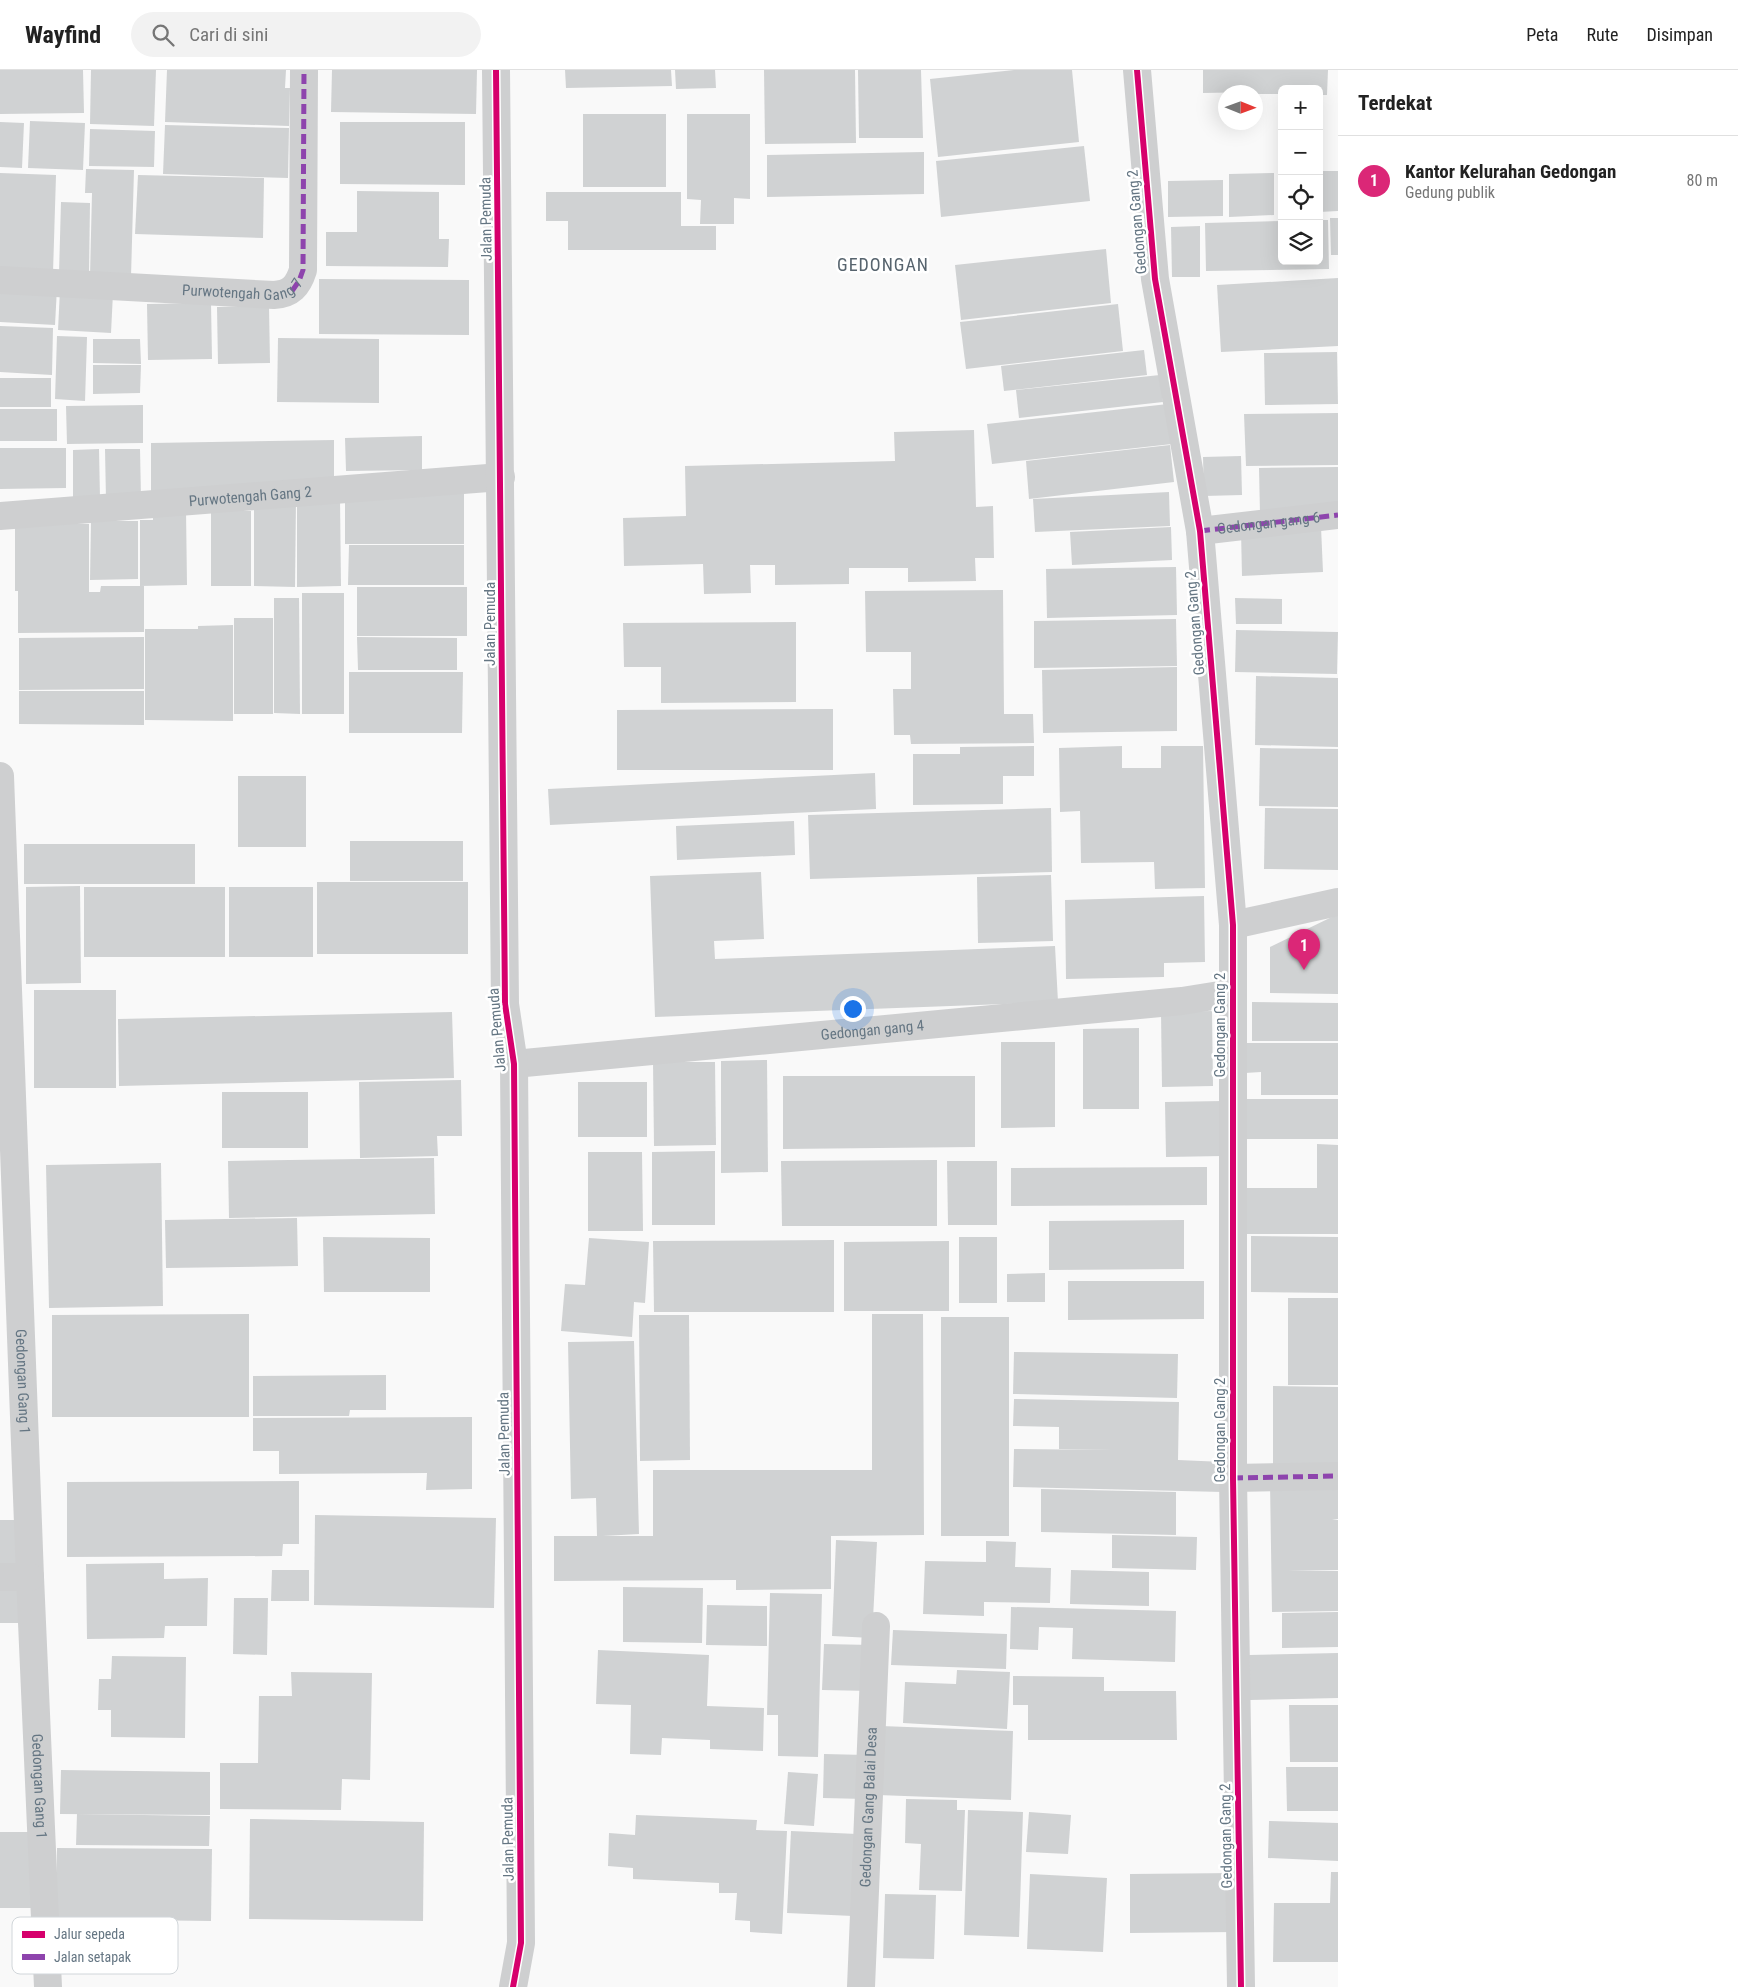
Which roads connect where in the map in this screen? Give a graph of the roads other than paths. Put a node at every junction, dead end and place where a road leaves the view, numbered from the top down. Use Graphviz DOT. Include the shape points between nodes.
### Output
graph roads {
  1 [pos="304,70"];
  2 [pos="496,70"];
  3 [pos="1137,70"];
  4 [pos="0,280"];
  5 [pos="501,477"];
  6 [pos="1338,515"];
  7 [pos="0,516"];
  8 [pos="1200,531"];
  9 [pos="0,776"];
  10 [pos="1338,902"];
  11 [pos="1233,925"];
  12 [pos="1232,993"];
  13 [pos="514,1064"];
  14 [pos="1338,1476"];
  15 [pos="1233,1478"];
  16 [pos="0,1577"];
  17 [pos="30,1577"];
  18 [pos="876,1626"];
  19 [pos="45,1917"];
  20 [pos="47,1974"];
  21 [pos="48,1987"];
  22 [pos="513,1987"];
  23 [pos="860,1987"];
  24 [pos="1241,1987"];
  1 -- 4 [label="street, Purwotengah Gang 7" via="303,270 292,291 274,295"];
  2 -- 5 [label="street, Jalan Pemuda"];
  3 -- 8 [label="street, Gedongan Gang 2" via="1155,279"];
  5 -- 7 [label="street, Purwotengah Gang 2"];
  5 -- 13 [label="street, Jalan Pemuda" via="505,1004"];
  6 -- 8 [label="street, Gedongan gang 6"];
  8 -- 11 [label="street, Gedongan Gang 2"];
  9 -- 17 [label="street, Gedongan Gang 1"];
  10 -- 11 [label="street"];
  11 -- 12 [label="street, Gedongan Gang 2"];
  12 -- 13 [label="street, Gedongan gang 4" via="1173,1002"];
  12 -- 15 [label="street, Gedongan Gang 2"];
  13 -- 22 [label="street, Jalan Pemuda" via="522,1943"];
  14 -- 15 [label="street"];
  15 -- 24 [label="street, Gedongan Gang 2"];
  16 -- 17 [label="street"];
  17 -- 19 [label="street, Gedongan Gang 1"];
  18 -- 23 [label="street, Gedongan Gang Balai Desa"];
  20 -- 21 [label="street, Gedongan Gang 1"];
}
